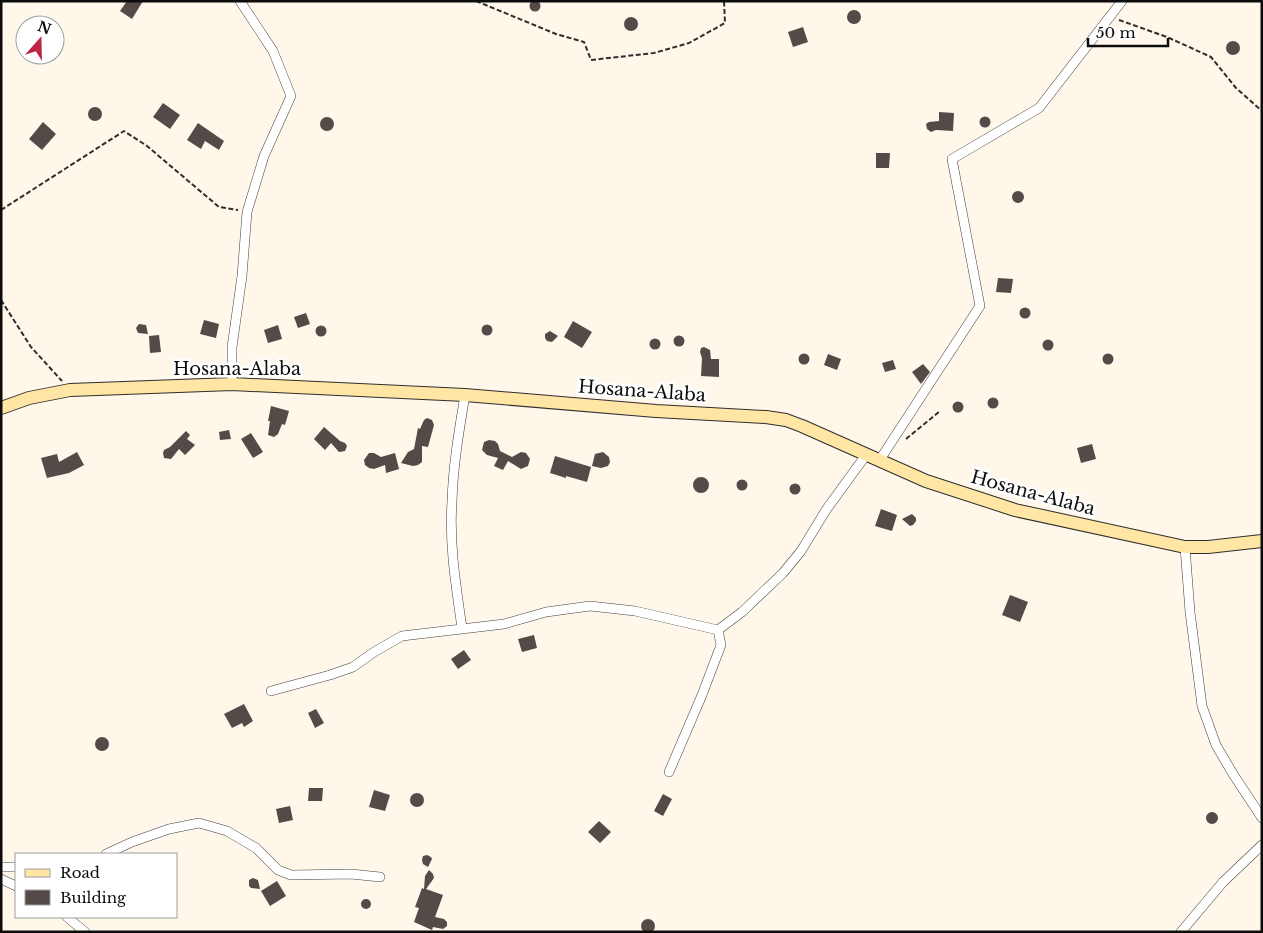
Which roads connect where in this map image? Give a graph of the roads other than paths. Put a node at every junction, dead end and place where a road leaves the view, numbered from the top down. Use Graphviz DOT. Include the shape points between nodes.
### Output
graph roads {
  1 [pos="240,1"];
  2 [pos="1122,1"];
  3 [pos="232,384"];
  4 [pos="465,395"];
  5 [pos="1,408"];
  6 [pos="866,455"];
  7 [pos="879,461"];
  8 [pos="1262,541"];
  9 [pos="1185,547"];
  10 [pos="462,628"];
  11 [pos="718,630"];
  12 [pos="271,691"];
  13 [pos="669,772"];
  14 [pos="1262,818"];
  15 [pos="1262,846"];
  16 [pos="108,853"];
  17 [pos="1,867"];
  18 [pos="15,867"];
  19 [pos="380,877"];
  20 [pos="1,879"];
  21 [pos="15,886"];
  22 [pos="68,918"];
  23 [pos="85,932"];
  24 [pos="1181,932"];
  1 -- 3 [label="street" via="273,51 291,96 264,156 247,212 232,347"];
  2 -- 7 [label="street" via="1039,108 952,159 980,306"];
  3 -- 4 [label="main road, Hosana-Alaba"];
  3 -- 5 [label="main road, Hosana-Alaba" via="70,390 29,398"];
  4 -- 6 [label="main road, Hosana-Alaba" via="766,417 802,426"];
  4 -- 10 [label="street" via="451,503 453,567"];
  6 -- 7 [label="main road, Hosana-Alaba"];
  6 -- 11 [label="street" via="783,573"];
  7 -- 9 [label="main road, Hosana-Alaba" via="926,482 1014,510"];
  8 -- 9 [label="main road, Hosana-Alaba"];
  9 -- 14 [label="street" via="1202,706 1216,745"];
  10 -- 11 [label="street" via="504,624 546,612 590,606 635,611"];
  10 -- 12 [label="street" via="402,636 353,667"];
  11 -- 13 [label="street" via="720,645"];
  15 -- 24 [label="street" via="1223,882"];
  16 -- 19 [label="street" via="169,828 199,823 227,831 256,848 278,870 291,875"];
  17 -- 18 [label="street"];
  20 -- 21 [label="street"];
  22 -- 23 [label="street"];
}
